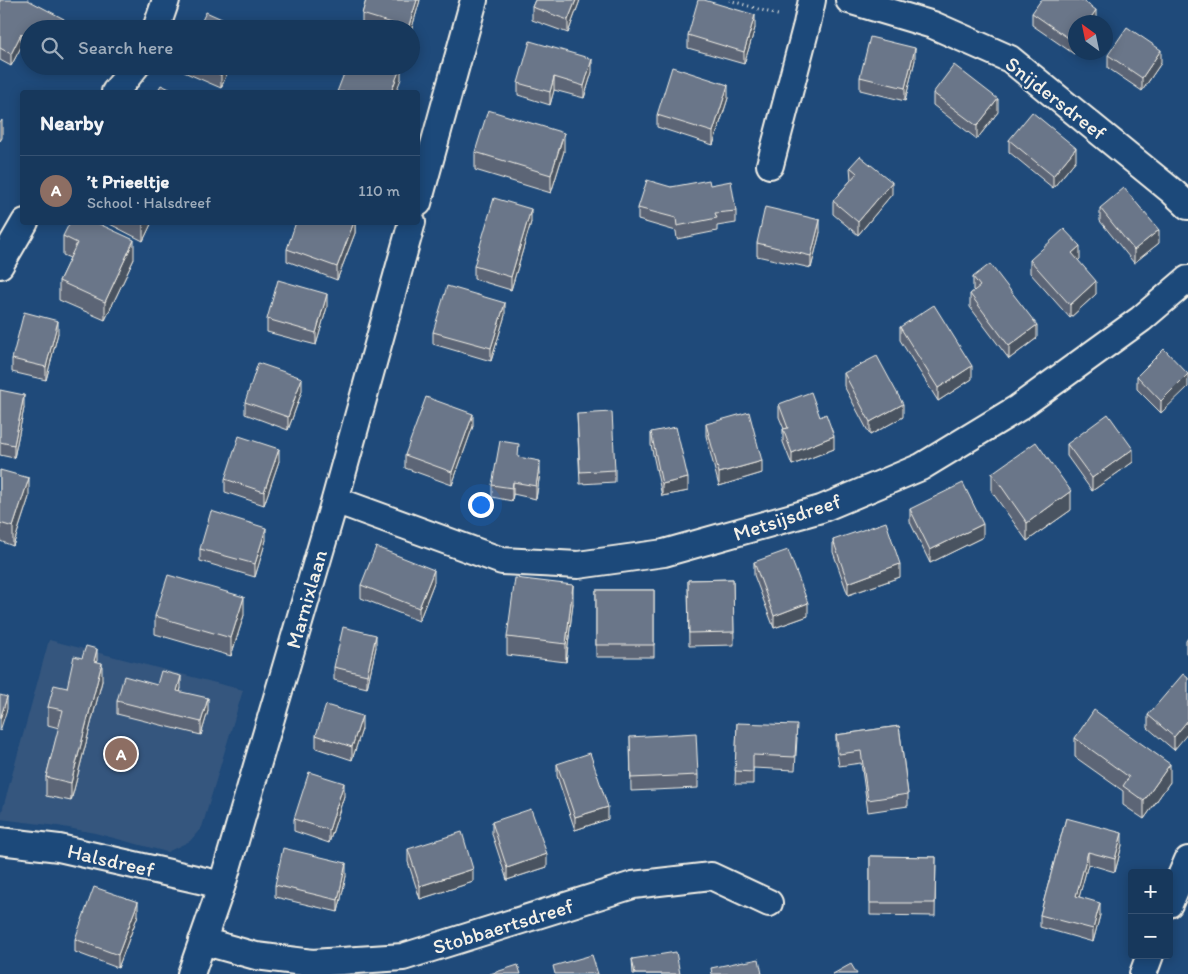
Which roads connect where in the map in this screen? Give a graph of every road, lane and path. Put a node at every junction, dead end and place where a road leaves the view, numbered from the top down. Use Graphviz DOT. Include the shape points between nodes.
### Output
graph roads {
  1 [pos="166,0"];
  2 [pos="474,0"];
  3 [pos="729,0"];
  4 [pos="849,0"];
  5 [pos="809,12"];
  6 [pos="159,20"];
  7 [pos="129,75"];
  8 [pos="117,90"];
  9 [pos="770,165"];
  10 [pos="420,196"];
  11 [pos="1188,206"];
  12 [pos="23,225"];
  13 [pos="411,225"];
  14 [pos="0,265"];
  15 [pos="1188,279"];
  16 [pos="335,500"];
  17 [pos="0,841"];
  18 [pos="1188,860"];
  19 [pos="222,884"];
  20 [pos="1173,895"];
  21 [pos="769,903"];
  22 [pos="202,941"];
  23 [pos="1149,959"];
  24 [pos="191,974"];
  25 [pos="1143,974"];
  1 -- 6 [label="street"];
  2 -- 10 [label="street"];
  3 -- 5 [label="path"];
  4 -- 11 [label="street, Snijdersdreef" via="933,25 1010,59"];
  5 -- 9 [label="street"];
  7 -- 8 [label="street"];
  12 -- 14 [label="street"];
  13 -- 16 [label="street, Marnixlaan"];
  15 -- 16 [label="street, Metsijsdreef" via="1141,318 1018,408 922,467 821,509 664,553 578,565 502,561"];
  16 -- 19 [label="street, Marnixlaan"];
  17 -- 19 [label="street, Halsdreef" via="59,848"];
  18 -- 20 [label="street"];
  19 -- 22 [label="street, Marnixlaan"];
  21 -- 22 [label="street, Stobbaertsdreef" via="711,876 633,885 403,957 312,963 256,956"];
  22 -- 24 [label="street, Marnixlaan"];
  23 -- 25 [label="street"];
}
